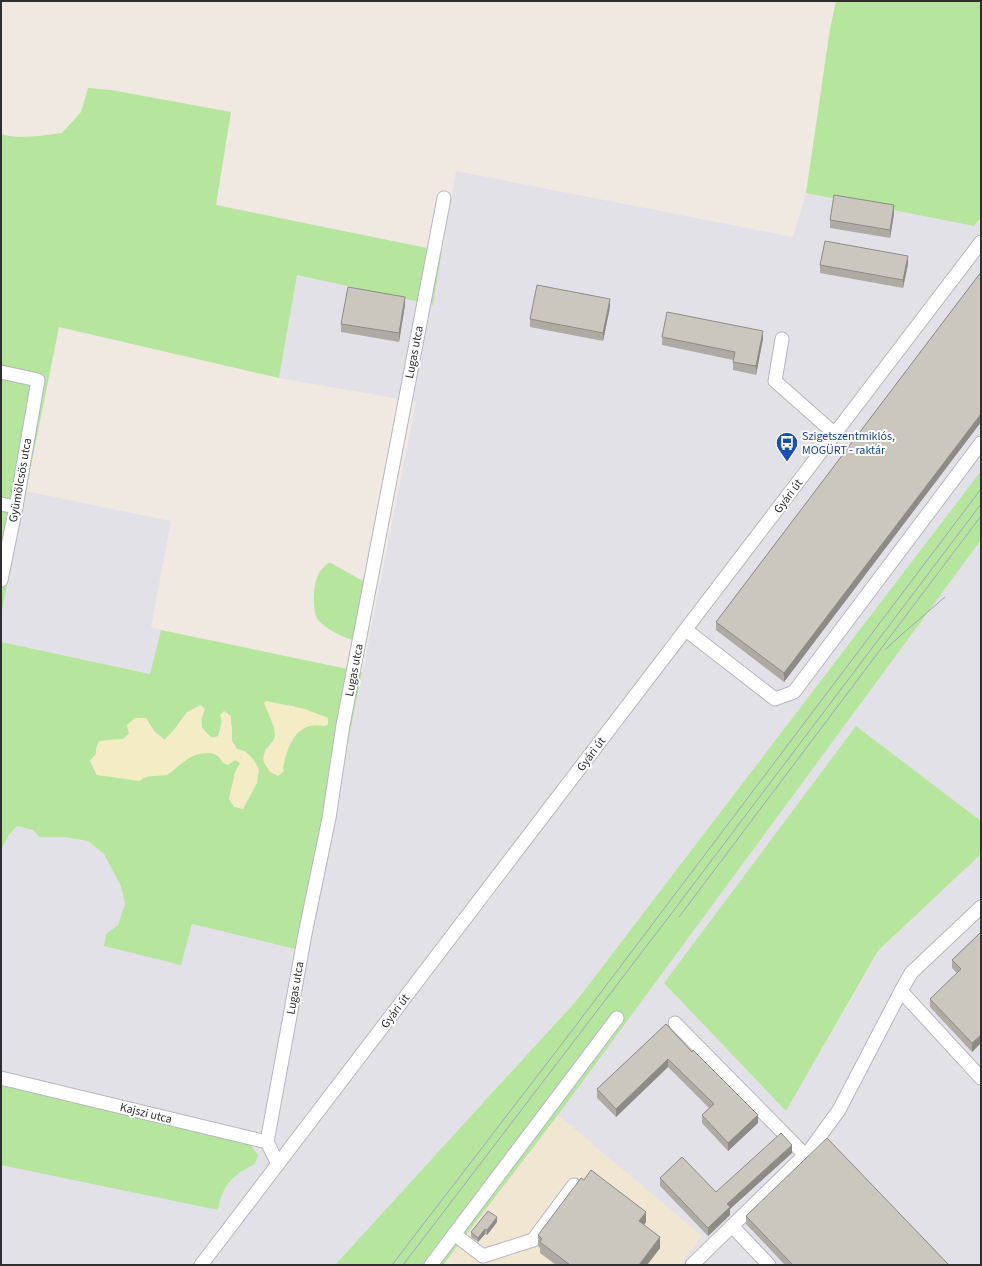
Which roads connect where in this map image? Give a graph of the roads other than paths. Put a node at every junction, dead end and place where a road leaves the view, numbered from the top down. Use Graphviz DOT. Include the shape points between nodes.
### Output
graph roads {
  1 [pos="444,198"];
  2 [pos="981,242"];
  3 [pos="782,340"];
  4 [pos="1,372"];
  5 [pos="835,434"];
  6 [pos="981,443"];
  7 [pos="1,504"];
  8 [pos="16,507"];
  9 [pos="1,580"];
  10 [pos="686,630"];
  11 [pos="981,907"];
  12 [pos="901,991"];
  13 [pos="617,1018"];
  14 [pos="675,1023"];
  15 [pos="1,1078"];
  16 [pos="981,1078"];
  17 [pos="267,1142"];
  18 [pos="805,1155"];
  19 [pos="278,1164"];
  20 [pos="574,1185"];
  21 [pos="732,1226"];
  22 [pos="454,1234"];
  23 [pos="201,1265"];
  24 [pos="431,1265"];
  25 [pos="692,1265"];
  26 [pos="769,1265"];
  1 -- 17 [label="street, Lugas utca" via="343,725"];
  2 -- 5 [label="street, Gyári út"];
  3 -- 5 [label="street" via="775,381"];
  4 -- 8 [label="street, Gyümölcsös utca" via="38,380"];
  5 -- 10 [label="street, Gyári út"];
  6 -- 10 [label="street" via="794,692 776,699"];
  7 -- 8 [label="street"];
  8 -- 9 [label="street, Gyümölcsös utca"];
  10 -- 19 [label="street, Gyári út"];
  11 -- 12 [label="street" via="912,973"];
  12 -- 16 [label="street"];
  12 -- 18 [label="street" via="839,1110"];
  13 -- 22 [label="street"];
  14 -- 18 [label="street"];
  15 -- 17 [label="street, Kajszi utca"];
  17 -- 19 [label="street"];
  18 -- 21 [label="street"];
  19 -- 23 [label="street, Gyári út"];
  20 -- 22 [label="street" via="533,1240 483,1256"];
  21 -- 25 [label="street"];
  21 -- 26 [label="street"];
  22 -- 24 [label="street"];
}
